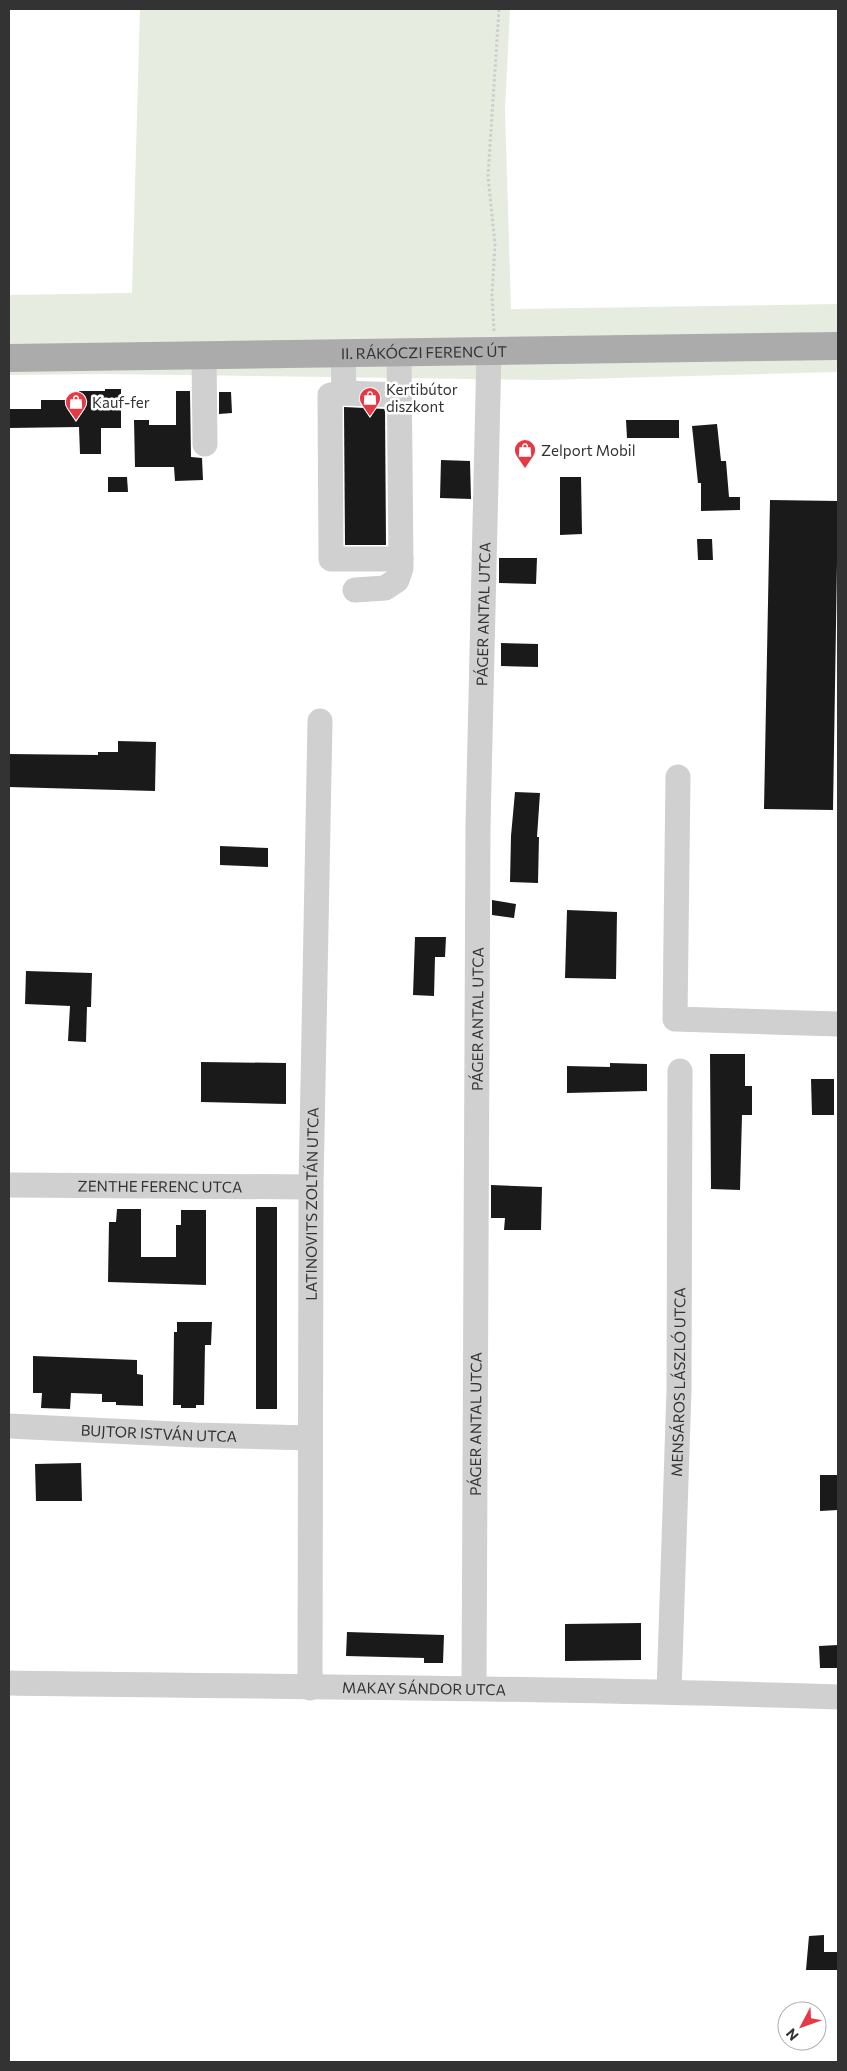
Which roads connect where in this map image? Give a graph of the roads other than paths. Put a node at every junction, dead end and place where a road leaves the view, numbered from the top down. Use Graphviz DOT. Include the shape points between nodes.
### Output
graph roads {
  1 [pos="838,346"];
  2 [pos="492,351"];
  3 [pos="399,352"];
  4 [pos="342,353"];
  5 [pos="204,356"];
  6 [pos="9,358"];
  7 [pos="344,393"];
  8 [pos="400,395"];
  9 [pos="205,444"];
  10 [pos="401,559"];
  11 [pos="355,590"];
  12 [pos="320,721"];
  13 [pos="678,777"];
  14 [pos="838,1024"];
  15 [pos="680,1072"];
  16 [pos="9,1185"];
  17 [pos="311,1186"];
  18 [pos="9,1426"];
  19 [pos="310,1438"];
  20 [pos="9,1683"];
  21 [pos="310,1688"];
  22 [pos="474,1688"];
  23 [pos="668,1692"];
  24 [pos="838,1697"];
  1 -- 2 [label="main road, II. RÁKÓCZI FERENC ÚT"];
  2 -- 3 [label="main road, II. RÁKÓCZI FERENC ÚT"];
  2 -- 22 [label="street, PÁGER ANTAL UTCA" via="478,836"];
  3 -- 4 [label="main road, II. RÁKÓCZI FERENC ÚT"];
  3 -- 8 [label="street"];
  4 -- 5 [label="main road, II. RÁKÓCZI FERENC ÚT"];
  4 -- 7 [label="street"];
  5 -- 6 [label="main road, II. RÁKÓCZI FERENC ÚT"];
  5 -- 9 [label="street"];
  7 -- 8 [label="street"];
  7 -- 10 [label="street" via="330,395 331,559"];
  8 -- 10 [label="street"];
  10 -- 11 [label="street" via="398,580 385,588"];
  12 -- 17 [label="street, LATINOVITS ZOLTÁN UTCA"];
  13 -- 14 [label="street" via="675,1019"];
  15 -- 23 [label="street, MENSÁROS LÁSZLÓ UTCA" via="679,1390"];
  16 -- 17 [label="street, ZENTHE FERENC UTCA"];
  17 -- 19 [label="street, LATINOVITS ZOLTÁN UTCA"];
  18 -- 19 [label="street, BUJTOR ISTVÁN UTCA" via="195,1436"];
  19 -- 21 [label="street, LATINOVITS ZOLTÁN UTCA"];
  20 -- 21 [label="street, MAKAY SÁNDOR UTCA"];
  21 -- 22 [label="street, MAKAY SÁNDOR UTCA"];
  22 -- 23 [label="street, MAKAY SÁNDOR UTCA"];
  23 -- 24 [label="street, MAKAY SÁNDOR UTCA"];
}
